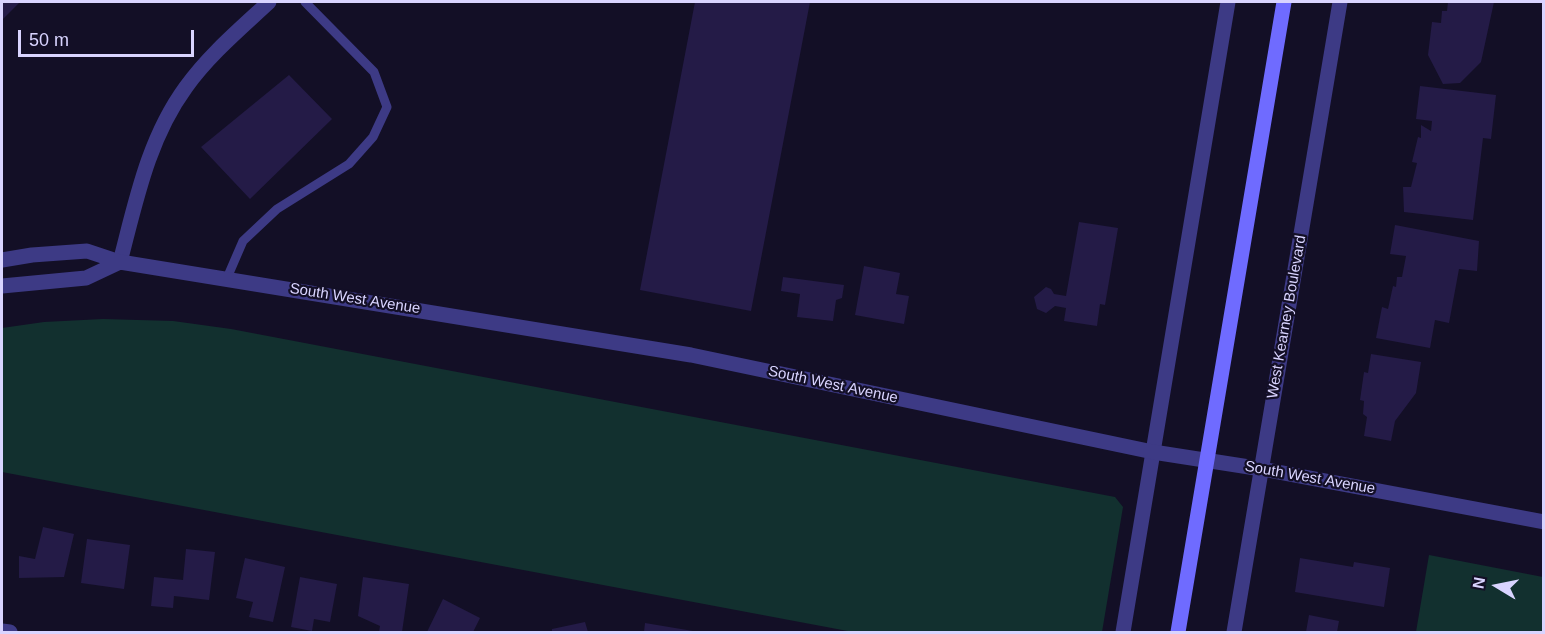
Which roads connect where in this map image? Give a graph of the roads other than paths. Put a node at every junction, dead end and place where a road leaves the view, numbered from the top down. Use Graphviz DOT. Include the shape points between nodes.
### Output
graph roads {
  1 [pos="268,2"];
  2 [pos="305,2"];
  3 [pos="1228,2"];
  4 [pos="1284,2"];
  5 [pos="1340,2"];
  6 [pos="2,260"];
  7 [pos="120,262"];
  8 [pos="227,278"];
  9 [pos="2,286"];
  10 [pos="1153,452"];
  11 [pos="1207,460"];
  12 [pos="1262,469"];
  13 [pos="1544,522"];
  14 [pos="2,631"];
  15 [pos="10,633"];
  16 [pos="1123,633"];
  17 [pos="1178,633"];
  18 [pos="1234,633"];
  1 -- 7 [label="street" via="208,59 166,118 147,159"];
  2 -- 8 [label="lane" via="374,72 387,107 373,137 349,164 277,209 243,241"];
  3 -- 10 [label="street"];
  4 -- 11 [label="main road"];
  5 -- 12 [label="street, West Kearney Boulevard"];
  6 -- 7 [label="street, South West Avenue" via="87,251"];
  7 -- 8 [label="street, South West Avenue"];
  7 -- 9 [label="street" via="86,278"];
  8 -- 10 [label="street, South West Avenue" via="692,355"];
  10 -- 11 [label="street, South West Avenue"];
  10 -- 16 [label="street"];
  11 -- 12 [label="street, South West Avenue"];
  11 -- 17 [label="main road"];
  12 -- 13 [label="street, South West Avenue"];
  12 -- 18 [label="street, West Kearney Boulevard"];
  14 -- 15 [label="street"];
}
